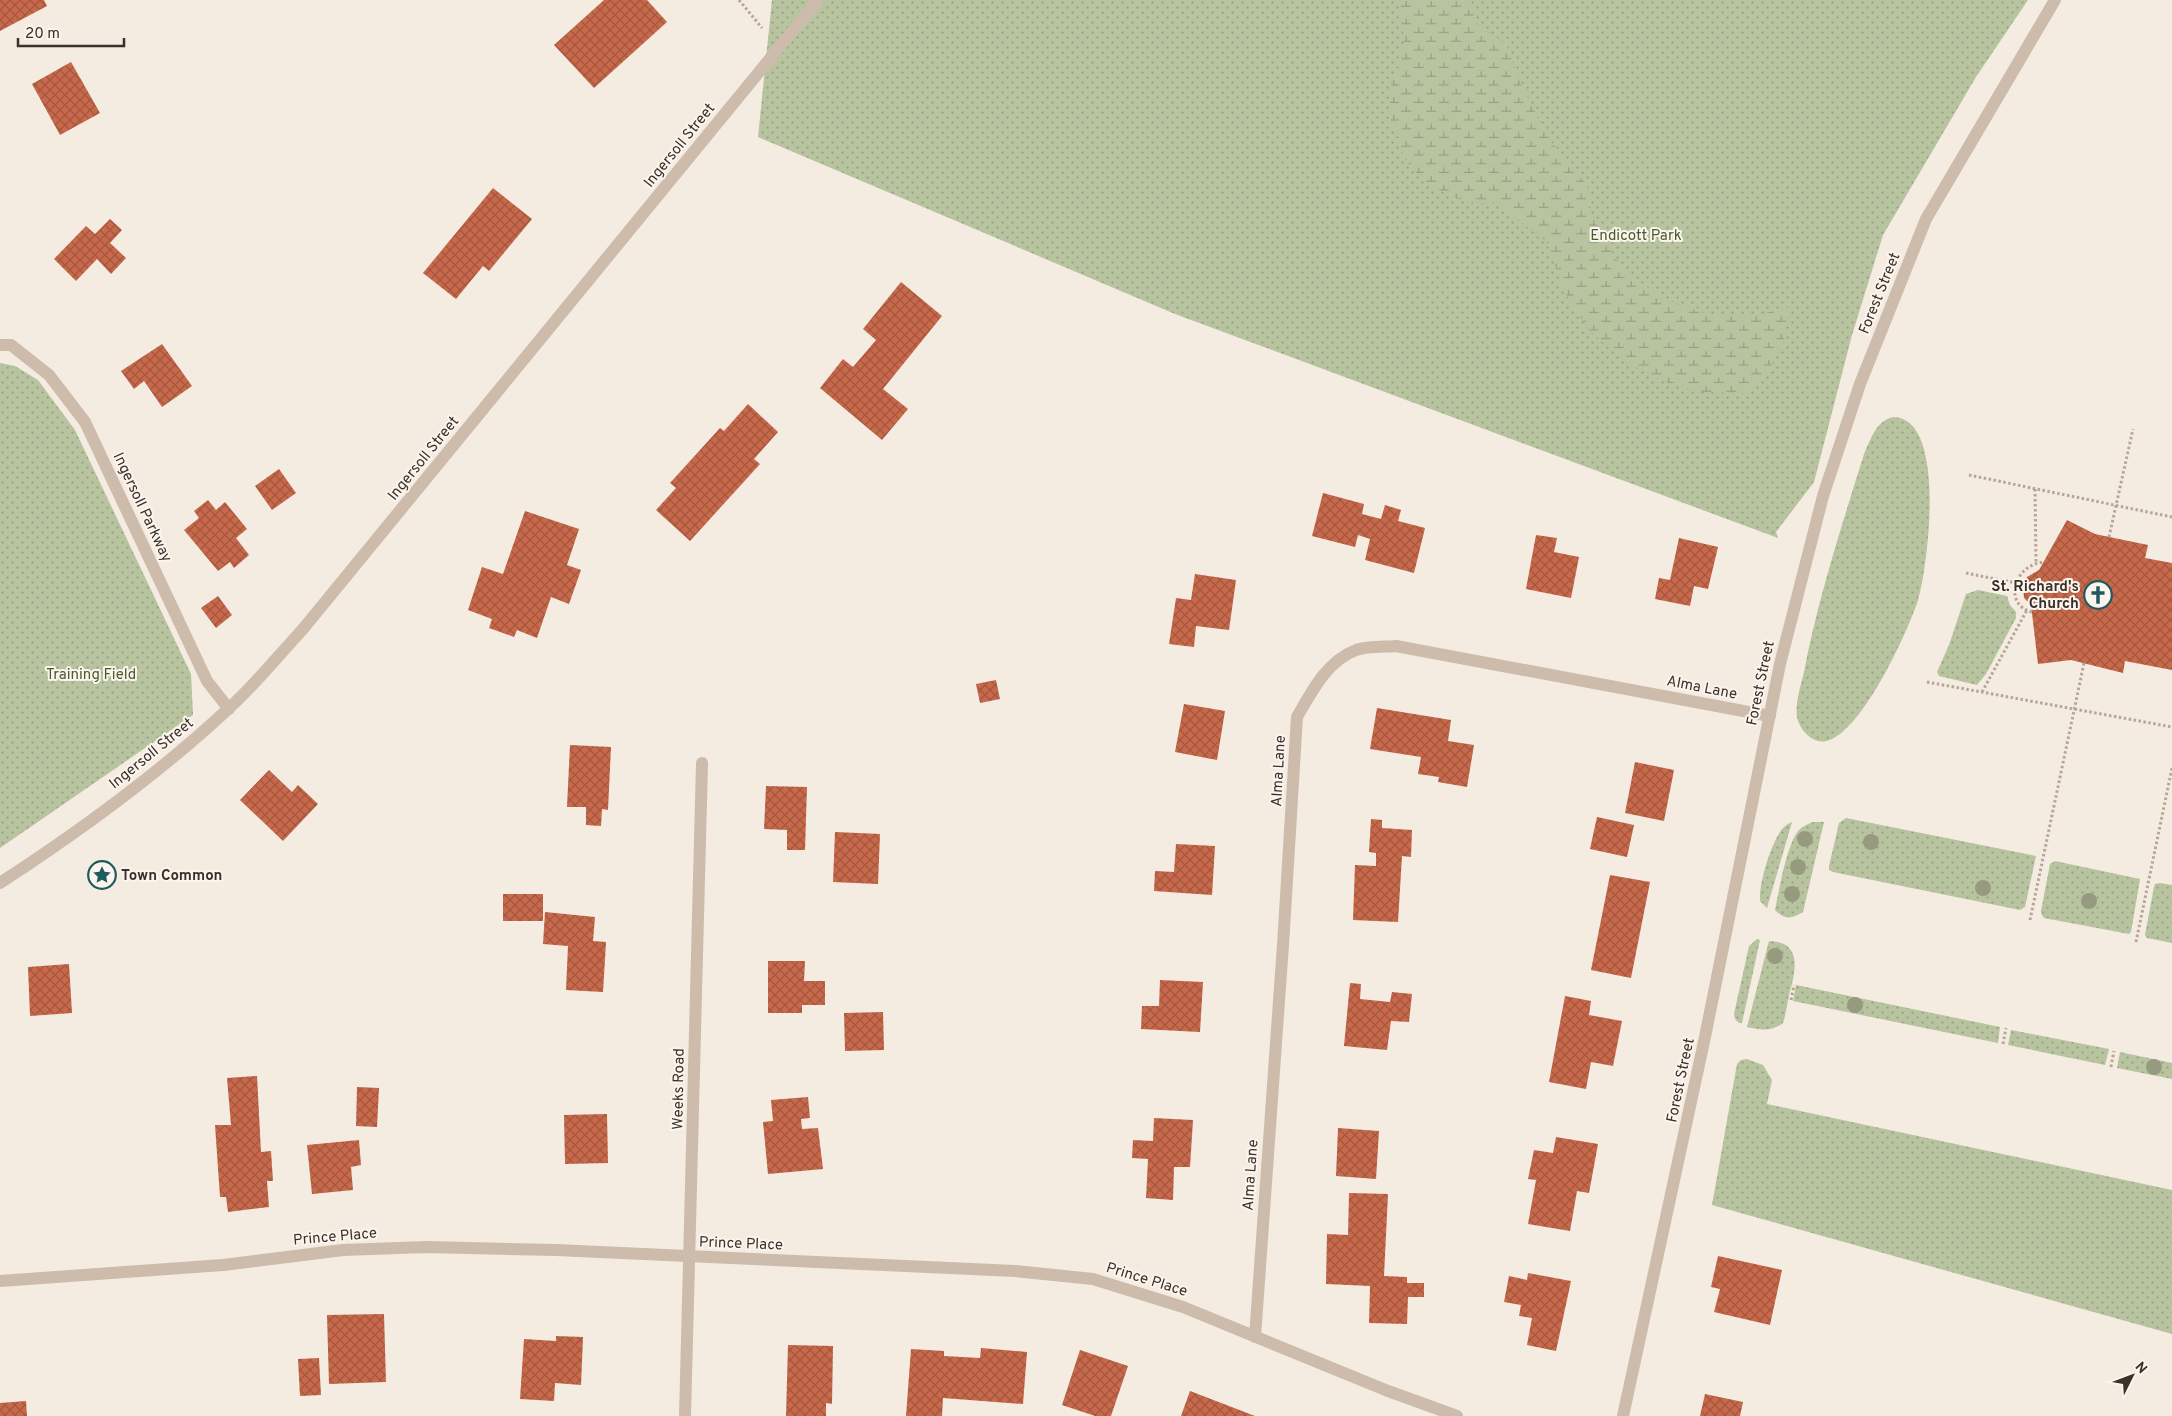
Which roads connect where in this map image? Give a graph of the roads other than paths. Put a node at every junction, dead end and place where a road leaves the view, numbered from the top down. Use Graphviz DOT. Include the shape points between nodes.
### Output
graph roads {
  1 [pos="818,0"];
  2 [pos="2055,0"];
  3 [pos="0,344"];
  4 [pos="229,709"];
  5 [pos="1770,716"];
  6 [pos="702,763"];
  7 [pos="0,883"];
  8 [pos="690,1258"];
  9 [pos="0,1281"];
  10 [pos="1255,1337"];
  11 [pos="685,1416"];
  12 [pos="1457,1416"];
  13 [pos="1623,1416"];
  1 -- 4 [label="street, Ingersoll Street" via="309,622"];
  2 -- 5 [label="street, Forest Street" via="1926,219 1860,384 1823,496 1782,655"];
  3 -- 4 [label="street, Ingersoll Parkway" via="12,345 49,375 85,422 207,680"];
  4 -- 7 [label="street, Ingersoll Street" via="150,777"];
  5 -- 10 [label="street, Alma Lane" via="1396,646 1357,650 1334,663 1297,717"];
  5 -- 13 [label="street, Forest Street" via="1706,1038"];
  6 -- 8 [label="street, Weeks Road"];
  8 -- 9 [label="street, Prince Place" via="426,1246 343,1250 223,1264"];
  8 -- 10 [label="street, Prince Place" via="1015,1271 1093,1279 1183,1307"];
  8 -- 11 [label="street, Weeks Road"];
  10 -- 12 [label="street, Prince Place" via="1388,1392"];
}
